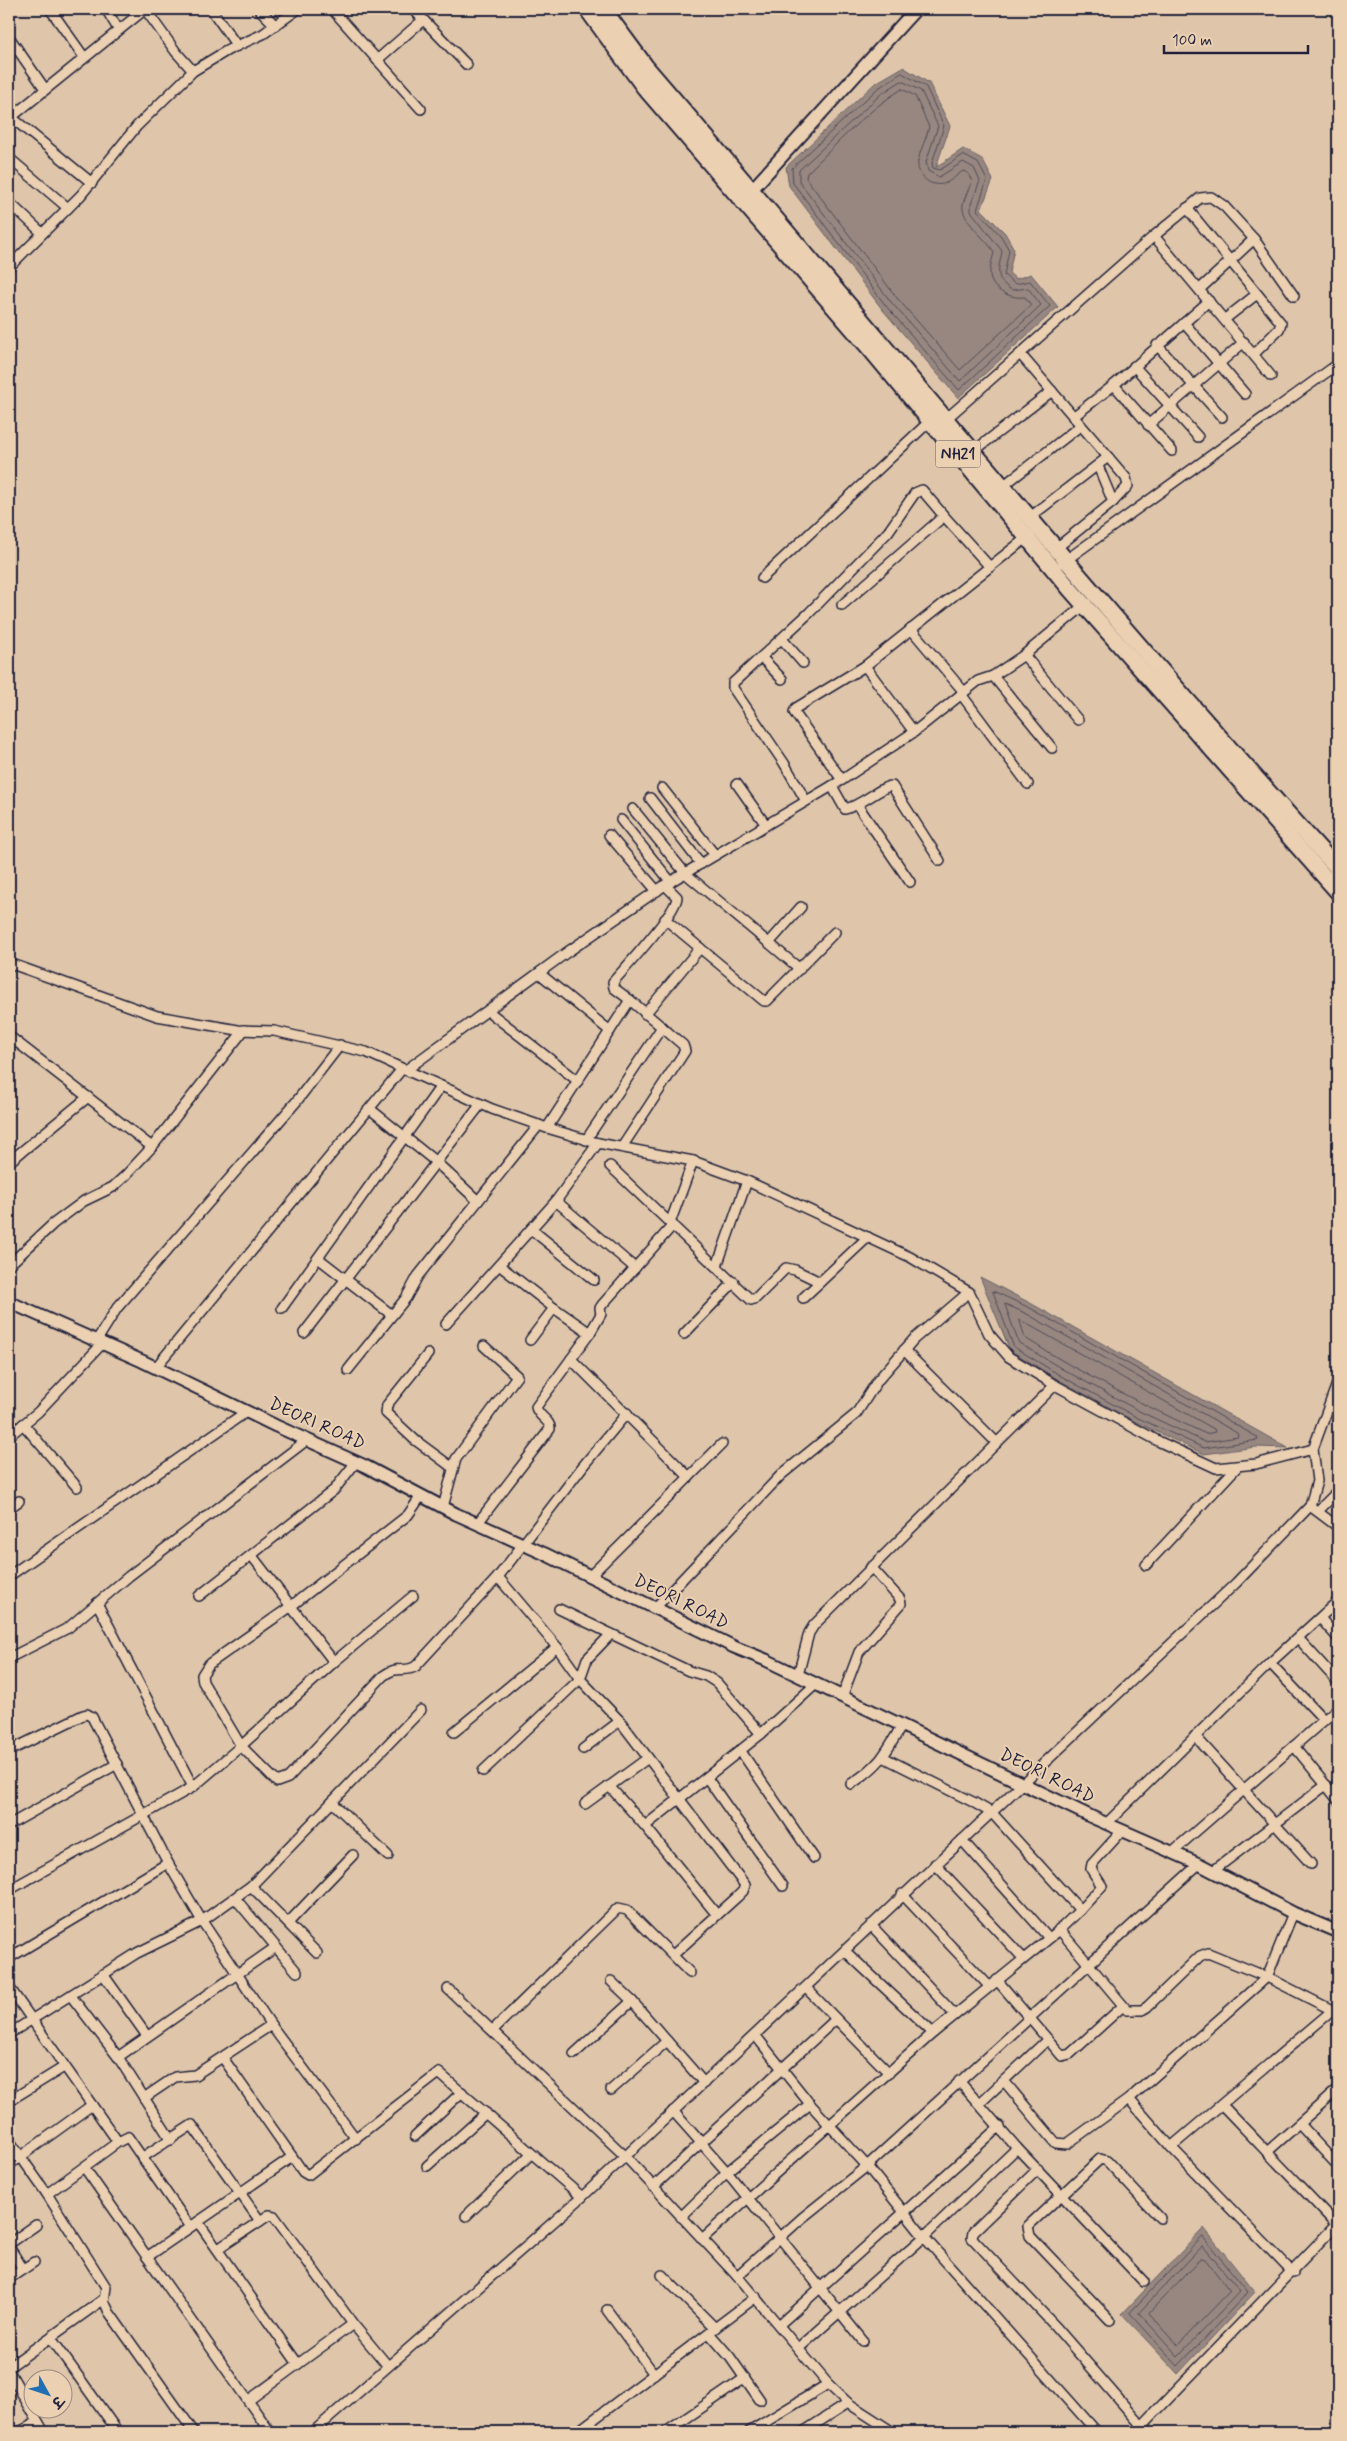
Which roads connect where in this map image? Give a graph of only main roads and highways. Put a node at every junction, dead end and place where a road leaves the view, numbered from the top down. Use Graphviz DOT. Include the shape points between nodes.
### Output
graph roads {
  1 [pos="587,9"];
  2 [pos="602,9"];
  3 [pos="746,196"];
  4 [pos="1031,528"];
  5 [pos="1089,600"];
  6 [pos="1338,869"];
  7 [pos="1338,892"];
  1 -- 3 [label="highway, NH21" via="644,87"];
  2 -- 3 [label="highway, NH21"];
  3 -- 4 [label="highway, NH21" via="930,421"];
  3 -- 4 [label="highway, NH21" via="810,262 974,451"];
  4 -- 5 [label="highway, NH21"];
  5 -- 6 [label="highway, NH21"];
  5 -- 7 [label="highway, NH21"];
}
